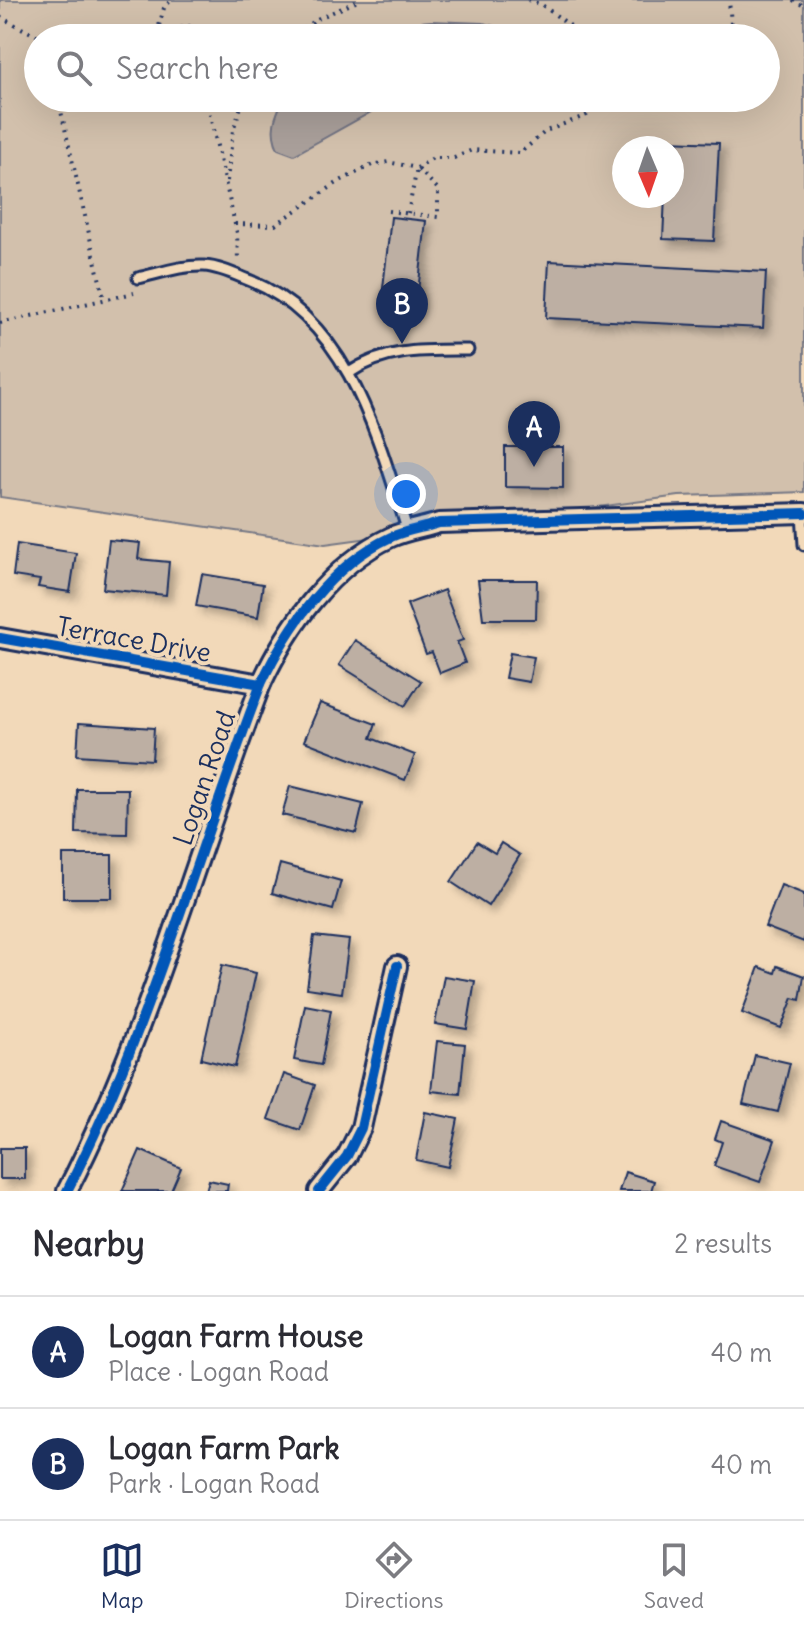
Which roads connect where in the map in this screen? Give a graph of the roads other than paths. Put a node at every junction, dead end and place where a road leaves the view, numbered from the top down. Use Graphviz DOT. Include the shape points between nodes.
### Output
graph roads {
  1 [pos="138,278"];
  2 [pos="468,350"];
  3 [pos="349,373"];
  4 [pos="803,513"];
  5 [pos="408,532"];
  6 [pos="804,545"];
  7 [pos="0,638"];
  8 [pos="261,684"];
  9 [pos="397,966"];
  10 [pos="67,1191"];
  11 [pos="319,1191"];
  1 -- 3 [label="lane" via="209,266 264,286 295,306"];
  2 -- 3 [label="lane" via="402,352"];
  3 -- 5 [label="lane"];
  4 -- 5 [label="street, Logan Road" via="494,519 439,523"];
  4 -- 6 [label="lane"];
  5 -- 8 [label="street, Logan Road" via="344,566 309,605"];
  7 -- 8 [label="street, Terrace Drive"];
  8 -- 10 [label="street, Logan Road" via="170,946 100,1127"];
  9 -- 11 [label="street" via="361,1128"];
}
